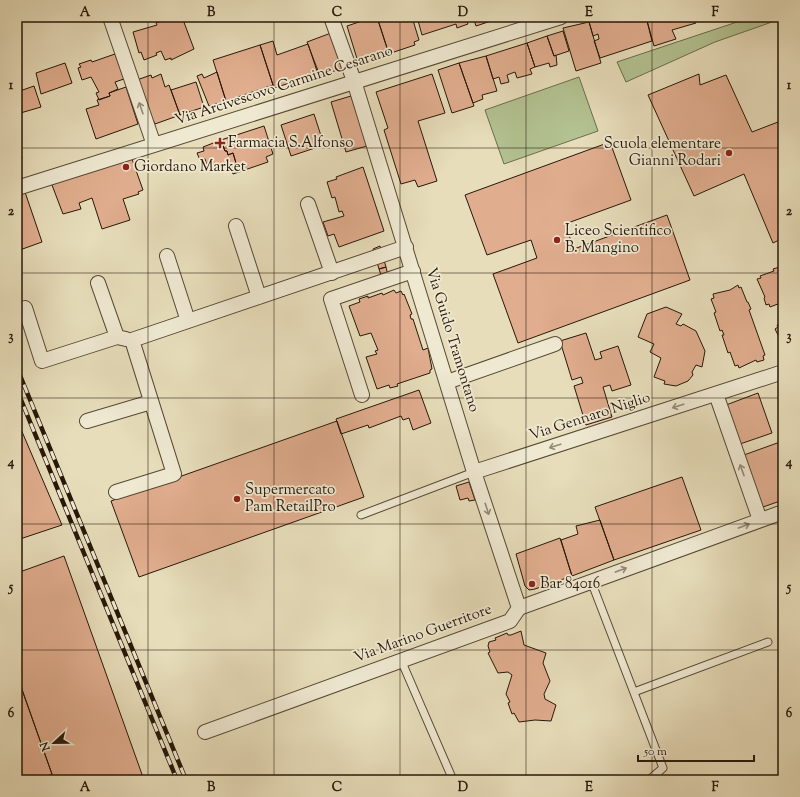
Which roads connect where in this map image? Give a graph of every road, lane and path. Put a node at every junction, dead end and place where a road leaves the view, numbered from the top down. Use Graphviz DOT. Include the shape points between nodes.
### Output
graph roads {
  1 [pos="110,17"];
  2 [pos="331,17"];
  3 [pos="561,17"];
  4 [pos="354,81"];
  5 [pos="154,145"];
  6 [pos="17,188"];
  7 [pos="308,204"];
  8 [pos="236,226"];
  9 [pos="406,248"];
  10 [pos="167,256"];
  11 [pos="413,271"];
  12 [pos="332,272"];
  13 [pos="98,283"];
  14 [pos="260,297"];
  15 [pos="25,308"];
  16 [pos="188,321"];
  17 [pos="117,337"];
  18 [pos="132,340"];
  19 [pos="556,344"];
  20 [pos="783,372"];
  21 [pos="447,382"];
  22 [pos="716,394"];
  23 [pos="362,395"];
  24 [pos="151,402"];
  25 [pos="87,421"];
  26 [pos="474,472"];
  27 [pos="116,492"];
  28 [pos="361,515"];
  29 [pos="782,516"];
  30 [pos="760,520"];
  31 [pos="591,581"];
  32 [pos="519,608"];
  33 [pos="768,642"];
  34 [pos="401,660"];
  35 [pos="634,692"];
  36 [pos="205,732"];
  37 [pos="453,780"];
  38 [pos="649,780"];
  5 -- 1 [label="street, one-way"];
  2 -- 4 [label="street, Via Guido Tramontano"];
  3 -- 4 [label="street, Via Arcivescovo Carmine Cesarano"];
  4 -- 5 [label="street, Via Arcivescovo Carmine Cesarano"];
  4 -- 9 [label="street, Via Guido Tramontano"];
  5 -- 6 [label="street, Via Arcivescovo Carmine Cesarano"];
  7 -- 12 [label="street"];
  8 -- 14 [label="street"];
  9 -- 11 [label="street, Via Guido Tramontano"];
  9 -- 12 [label="street"];
  10 -- 16 [label="street"];
  11 -- 21 [label="street, Via Guido Tramontano"];
  11 -- 23 [label="street" via="331,299"];
  12 -- 14 [label="street"];
  13 -- 17 [label="street"];
  14 -- 16 [label="street"];
  15 -- 17 [label="street" via="42,361"];
  16 -- 18 [label="street"];
  17 -- 18 [label="street"];
  18 -- 24 [label="street"];
  19 -- 21 [label="street"];
  20 -- 22 [label="street, Via Gennaro Niglio"];
  21 -- 26 [label="street, Via Guido Tramontano"];
  22 -- 26 [label="street, Via Gennaro Niglio, one-way"];
  30 -- 22 [label="street, one-way"];
  24 -- 25 [label="street"];
  24 -- 27 [label="street" via="174,474"];
  26 -- 28 [label="lane"];
  26 -- 32 [label="street, Via Guido Tramontano, one-way"];
  29 -- 30 [label="street, Via Marino Guerritore"];
  31 -- 30 [label="street, Via Marino Guerritore, one-way"];
  31 -- 32 [label="street, Via Marino Guerritore"];
  31 -- 35 [label="lane"];
  32 -- 34 [label="street, Via Marino Guerritore" via="510,621"];
  33 -- 35 [label="lane"];
  34 -- 36 [label="street, Via Marino Guerritore"];
  34 -- 37 [label="lane"];
  35 -- 38 [label="lane" via="663,768"];
}
